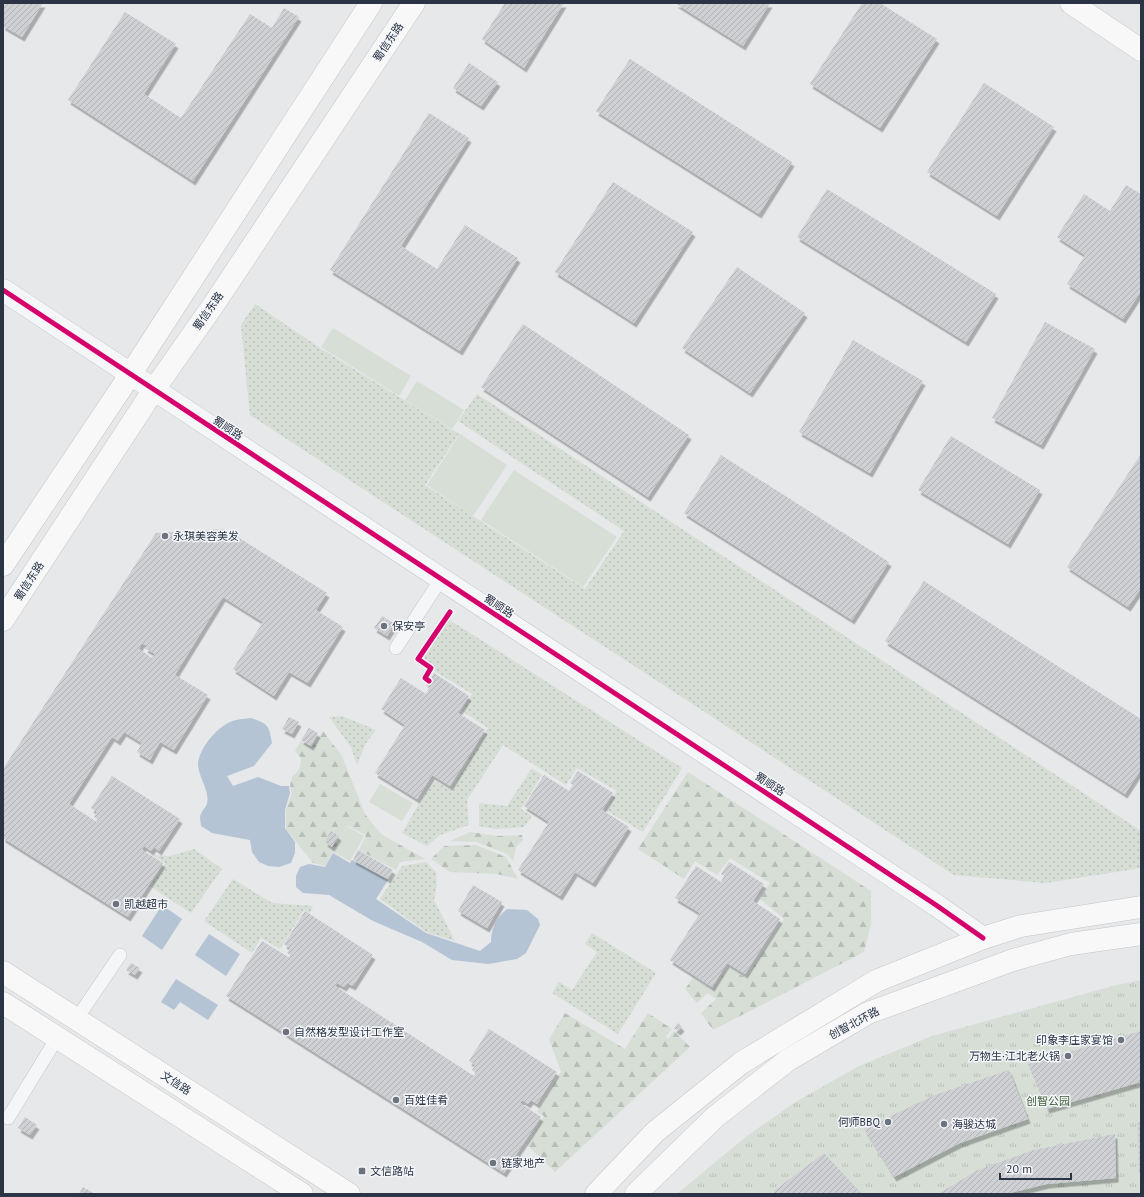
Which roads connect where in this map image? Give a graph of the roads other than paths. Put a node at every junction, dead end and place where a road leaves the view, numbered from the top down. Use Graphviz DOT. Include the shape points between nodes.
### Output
graph roads {
  1 [pos="372,3"];
  2 [pos="414,3"];
  3 [pos="1070,3"];
  4 [pos="1141,50"];
  5 [pos="3,290"];
  6 [pos="130,375"];
  7 [pos="153,390"];
  8 [pos="3,565"];
  9 [pos="441,579"];
  10 [pos="3,620"];
  11 [pos="396,648"];
  12 [pos="1141,907"];
  13 [pos="1141,934"];
  14 [pos="983,938"];
  15 [pos="120,955"];
  16 [pos="3,972"];
  17 [pos="3,1003"];
  18 [pos="76,1020"];
  19 [pos="57,1038"];
  20 [pos="8,1118"];
  21 [pos="302,1194"];
  22 [pos="349,1194"];
  23 [pos="596,1194"];
  24 [pos="636,1194"];
  1 -- 6 [label="main road"];
  2 -- 7 [label="main road, 蜀信东路" via="212,307"];
  3 -- 4 [label="main road"];
  5 -- 6 [label="street, 蜀顺路"];
  6 -- 7 [label="street, 蜀顺路"];
  6 -- 8 [label="main road"];
  7 -- 9 [label="street, 蜀顺路"];
  7 -- 10 [label="main road, 蜀信东路"];
  9 -- 11 [label="lane"];
  9 -- 14 [label="street, 蜀顺路"];
  12 -- 14 [label="main road" via="1021,926"];
  13 -- 24 [label="main road, 创智北环路" via="1071,944 1013,960 868,1013 788,1060 721,1112"];
  14 -- 23 [label="main road" via="876,981 741,1063 655,1132"];
  15 -- 18 [label="lane"];
  16 -- 18 [label="main road, 文信路"];
  17 -- 19 [label="main road"];
  18 -- 22 [label="main road, 文信路"];
  19 -- 20 [label="lane"];
  19 -- 21 [label="main road"];
}
